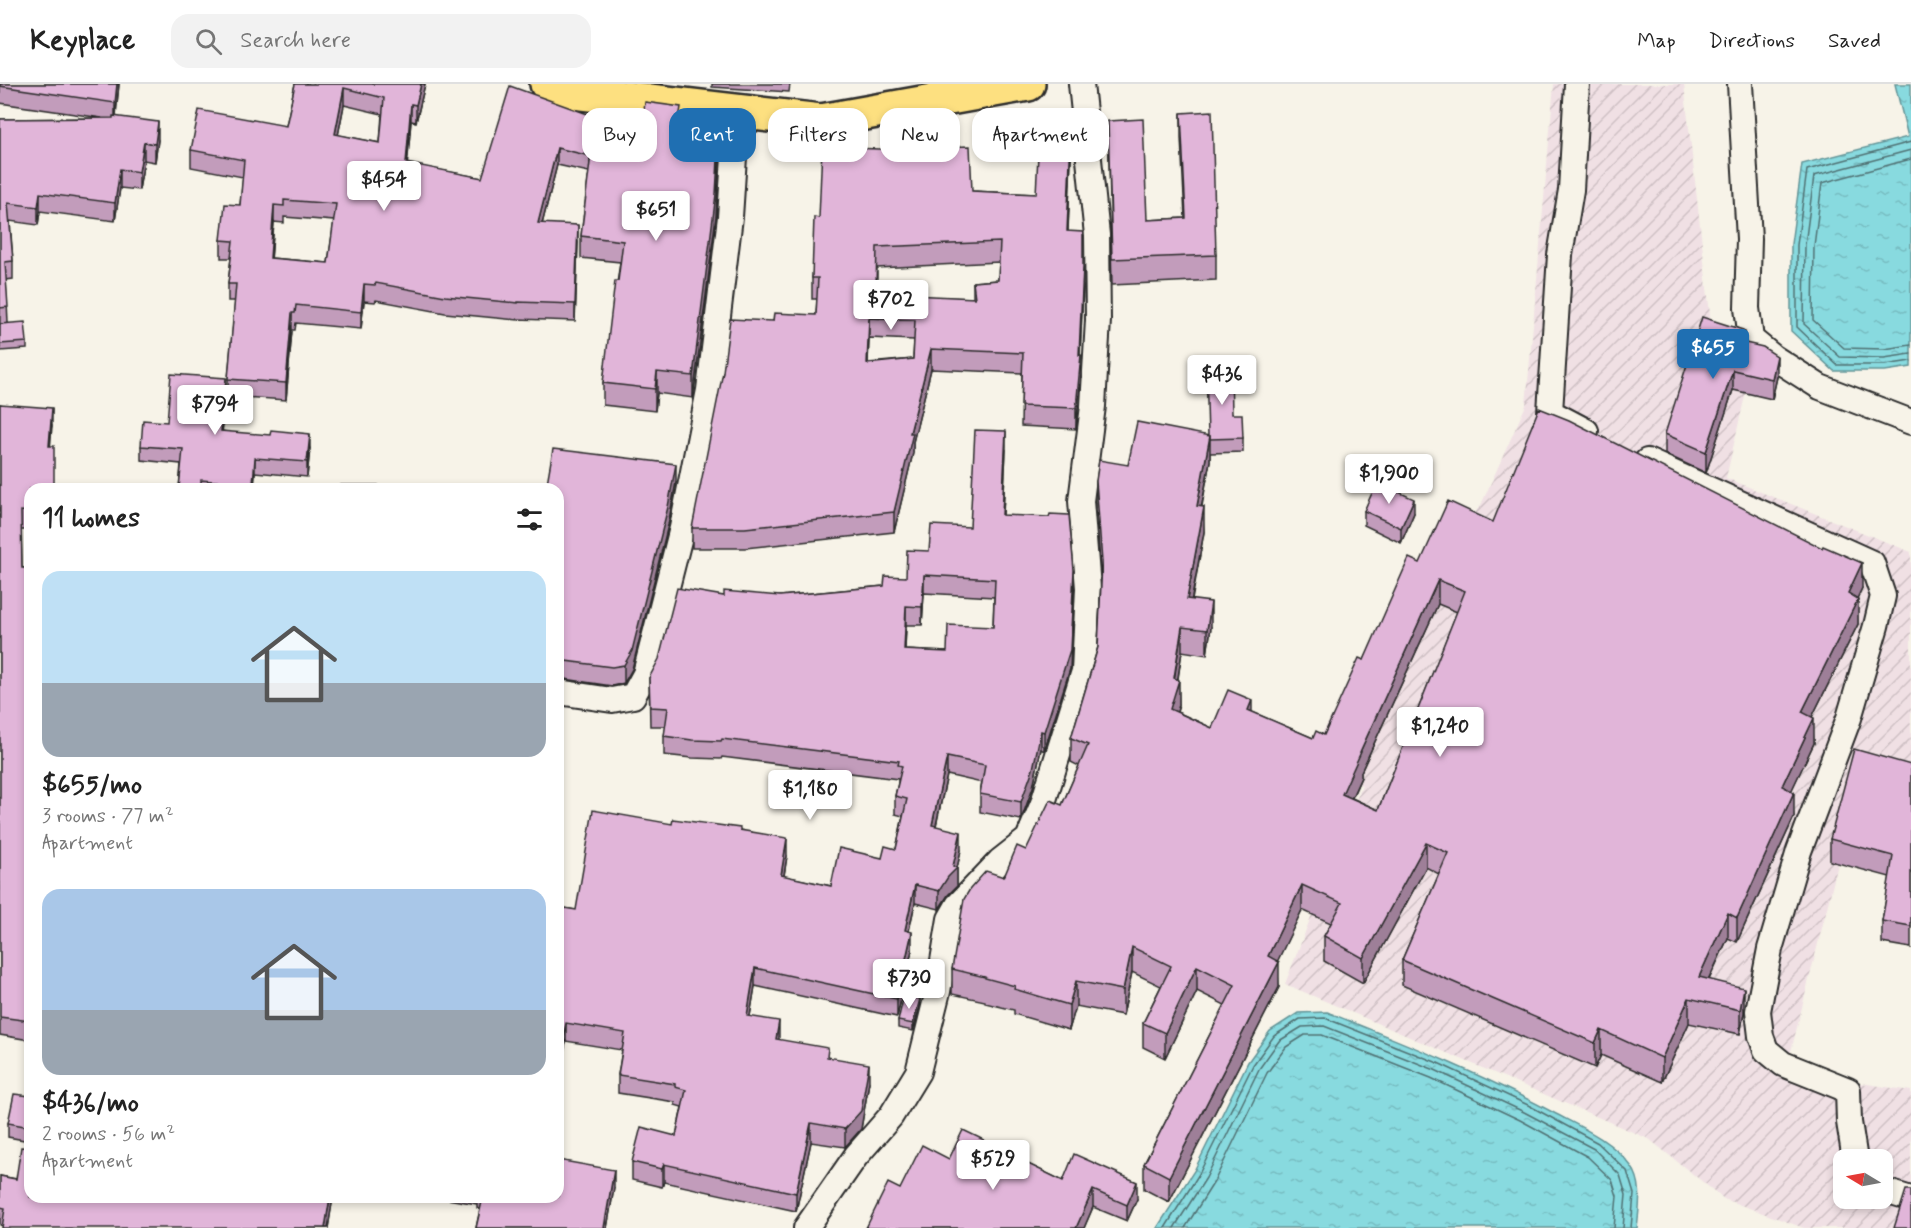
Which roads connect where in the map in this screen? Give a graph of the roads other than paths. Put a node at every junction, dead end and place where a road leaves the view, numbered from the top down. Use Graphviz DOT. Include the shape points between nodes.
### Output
graph roads {
  1 [pos="547,84"];
  2 [pos="1028,84"];
  3 [pos="1081,84"];
  4 [pos="1577,84"];
  5 [pos="1740,84"];
  6 [pos="704,108"];
  7 [pos="756,114"];
  8 [pos="734,162"];
  9 [pos="1911,422"];
  10 [pos="564,693"];
  11 [pos="1853,1149"];
  12 [pos="1893,1193"];
  13 [pos="1911,1199"];
  14 [pos="806,1228"];
  1 -- 6 [label="highway" via="573,92"];
  2 -- 7 [label="highway" via="821,121"];
  3 -- 14 [label="street" via="1097,235 1098,320 1094,406 1082,501 1088,588 1084,671 1043,803 1028,838 972,890 950,919 918,1072 891,1116 856,1156"];
  4 -- 11 [label="street" via="1550,412 1616,447 1872,562 1883,596 1849,718 1799,851 1770,949 1758,1011 1766,1050 1783,1064 1848,1090"];
  5 -- 9 [label="street" via="1751,339 1820,387"];
  8 -- 10 [label="street" via="710,390 682,528 645,674 633,696 612,700"];
  12 -- 13 [label="street"];
}
